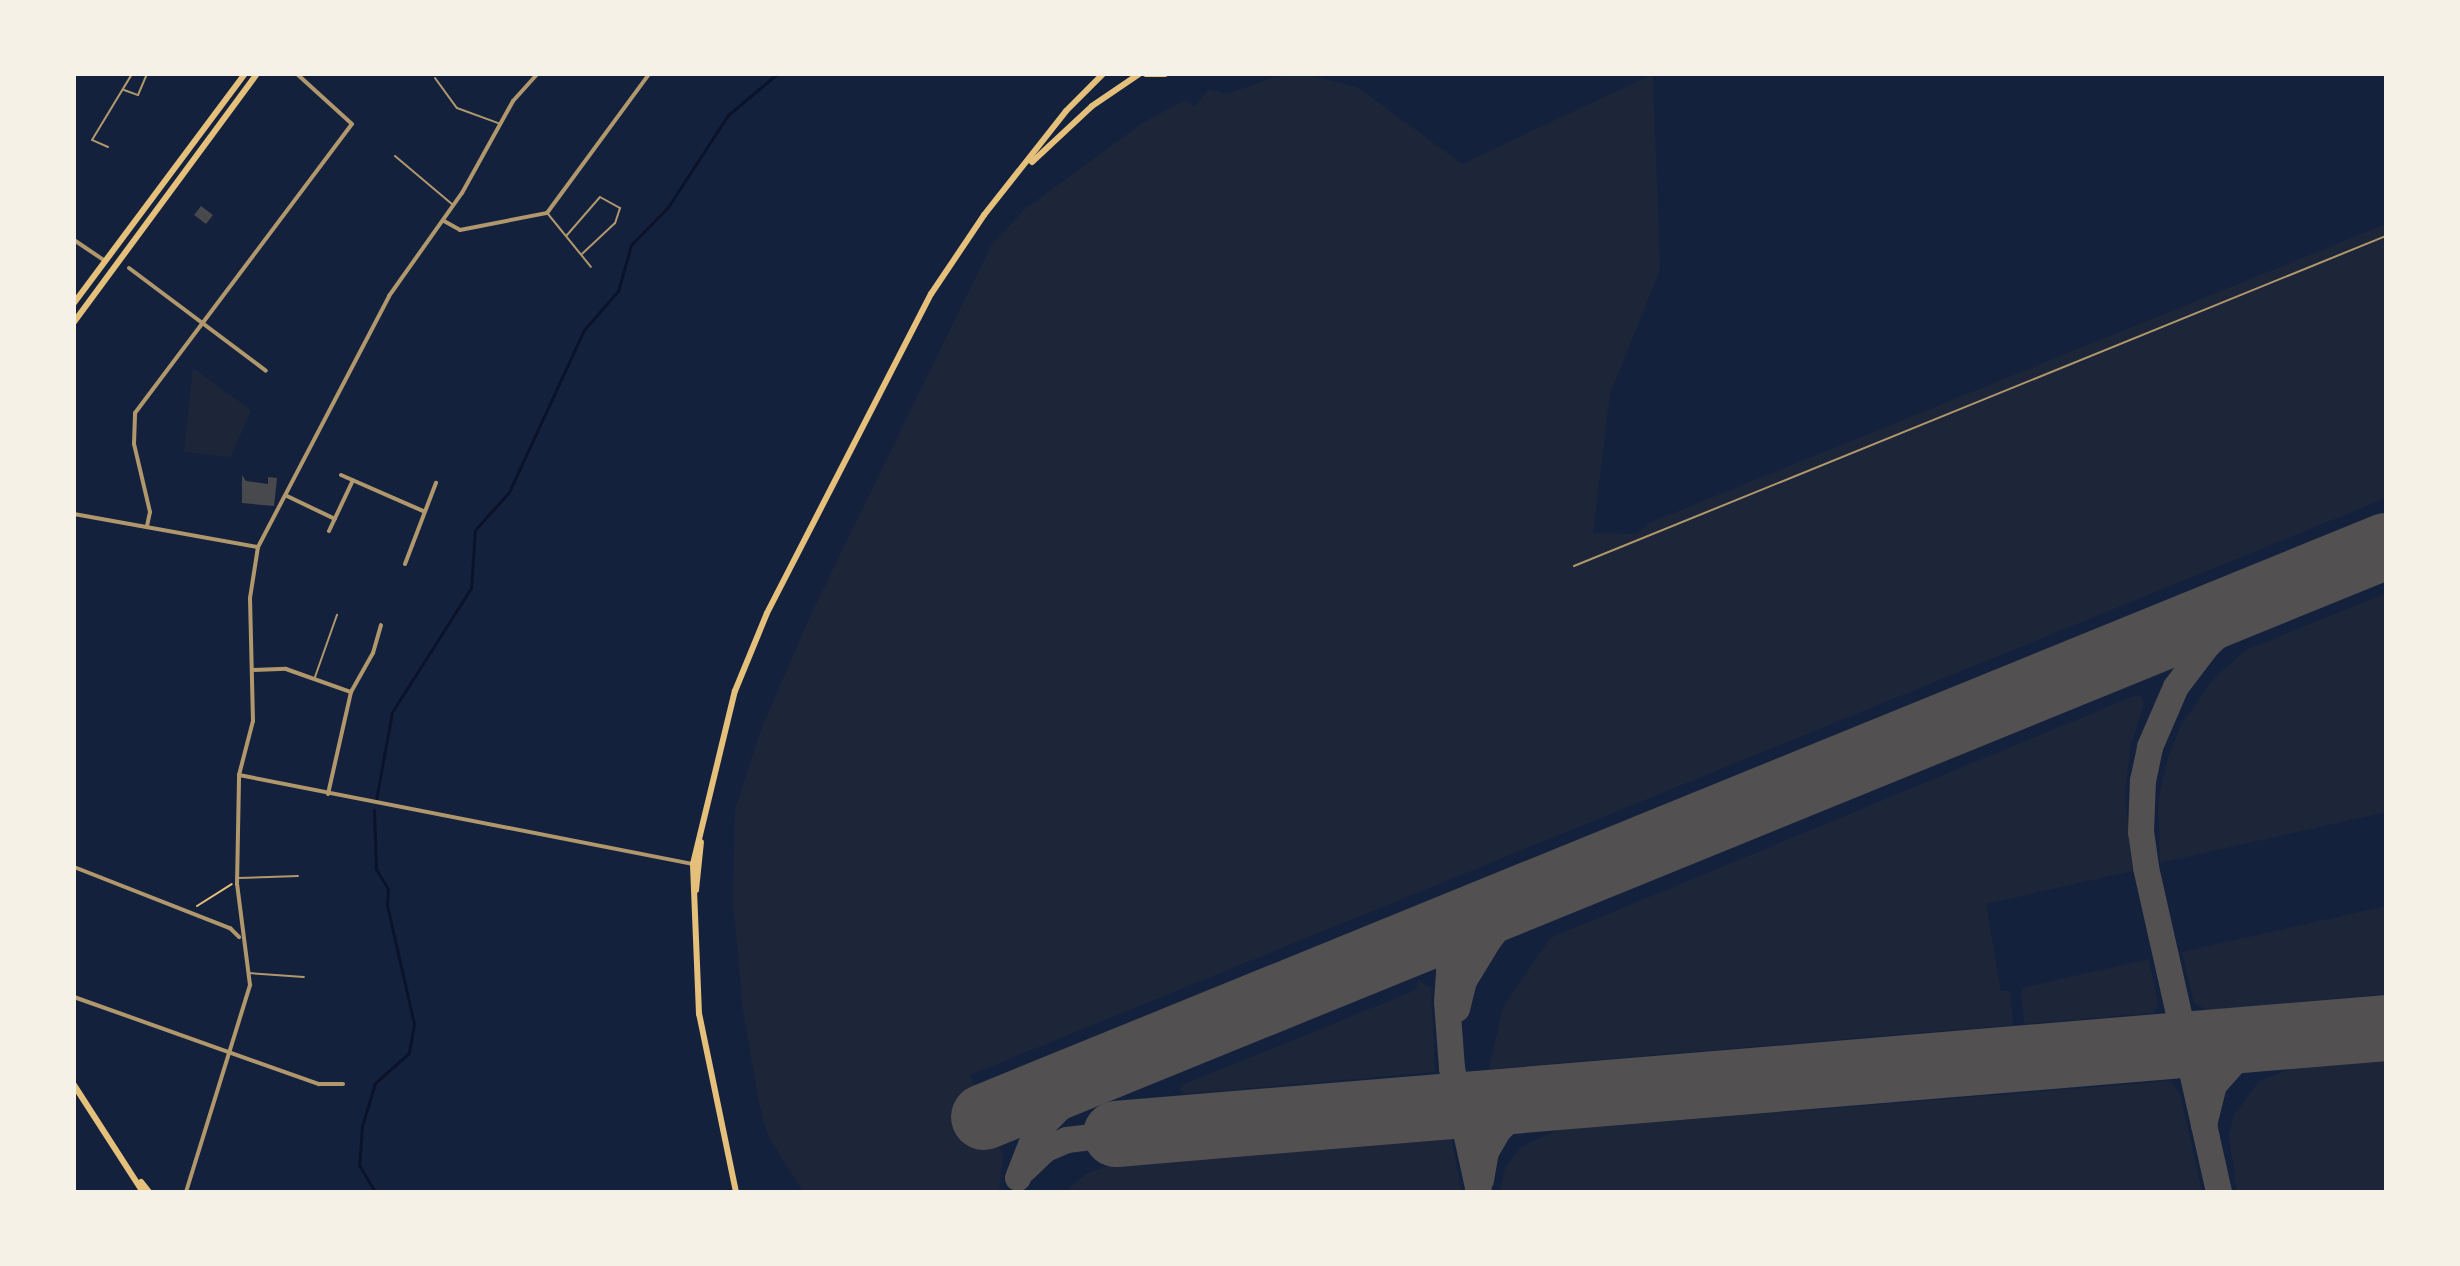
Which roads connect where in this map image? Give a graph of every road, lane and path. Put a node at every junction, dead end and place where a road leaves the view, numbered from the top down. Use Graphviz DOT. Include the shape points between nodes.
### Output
graph roads {
  1 [pos="132,74"];
  2 [pos="147,74"];
  3 [pos="245,74"];
  4 [pos="257,74"];
  5 [pos="297,74"];
  6 [pos="537,74"];
  7 [pos="649,74"];
  8 [pos="1103,74"];
  9 [pos="1139,74"];
  10 [pos="1146,74"];
  11 [pos="1165,74"];
  12 [pos="435,78"];
  13 [pos="123,89"];
  14 [pos="500,123"];
  15 [pos="108,147"];
  16 [pos="395,156"];
  17 [pos="1017,175"];
  18 [pos="454,206"];
  19 [pos="547,213"];
  20 [pos="444,221"];
  21 [pos="567,235"];
  22 [pos="2386,236"];
  23 [pos="74,240"];
  24 [pos="582,254"];
  25 [pos="105,261"];
  26 [pos="591,267"];
  27 [pos="129,268"];
  28 [pos="74,303"];
  29 [pos="74,322"];
  30 [pos="201,323"];
  31 [pos="266,371"];
  32 [pos="341,475"];
  33 [pos="353,480"];
  34 [pos="436,483"];
  35 [pos="287,496"];
  36 [pos="423,511"];
  37 [pos="74,514"];
  38 [pos="335,519"];
  39 [pos="147,526"];
  40 [pos="329,531"];
  41 [pos="258,547"];
  42 [pos="405,564"];
  43 [pos="1574,566"];
  44 [pos="337,615"];
  45 [pos="381,625"];
  46 [pos="252,670"];
  47 [pos="315,677"];
  48 [pos="351,692"];
  49 [pos="239,775"];
  50 [pos="328,794"];
  51 [pos="702,820"];
  52 [pos="693,864"];
  53 [pos="74,867"];
  54 [pos="298,876"];
  55 [pos="237,881"];
  56 [pos="188,912"];
  57 [pos="693,914"];
  58 [pos="241,939"];
  59 [pos="247,973"];
  60 [pos="304,977"];
  61 [pos="74,997"];
  62 [pos="230,1052"];
  63 [pos="343,1084"];
  64 [pos="74,1085"];
  65 [pos="146,1192"];
  66 [pos="186,1192"];
  67 [pos="736,1192"];
  1 -- 13 [label="lane"];
  2 -- 13 [label="lane" via="138,95"];
  3 -- 25 [label="main road"];
  4 -- 29 [label="main road"];
  5 -- 30 [label="street" via="352,124"];
  6 -- 14 [label="street"];
  7 -- 19 [label="street"];
  8 -- 17 [label="main road" via="1066,111"];
  9 -- 17 [label="main road" via="1092,106"];
  10 -- 11 [label="main road"];
  12 -- 14 [label="lane" via="457,108"];
  13 -- 15 [label="lane" via="92,140"];
  14 -- 18 [label="street"];
  16 -- 18 [label="lane"];
  17 -- 51 [label="main road" via="931,294 767,613 735,691"];
  18 -- 20 [label="street"];
  19 -- 20 [label="street" via="460,230"];
  19 -- 21 [label="lane"];
  20 -- 35 [label="street" via="389,296"];
  21 -- 24 [label="lane"];
  21 -- 24 [label="lane" via="600,197 620,208 615,223"];
  22 -- 43 [label="lane"];
  23 -- 25 [label="street"];
  24 -- 26 [label="lane"];
  25 -- 28 [label="main road"];
  27 -- 30 [label="street"];
  30 -- 31 [label="street"];
  30 -- 39 [label="street" via="135,413 134,444 150,512"];
  32 -- 33 [label="street"];
  33 -- 36 [label="street"];
  33 -- 38 [label="street"];
  34 -- 36 [label="street"];
  35 -- 38 [label="street"];
  35 -- 41 [label="street"];
  36 -- 42 [label="street"];
  37 -- 39 [label="street"];
  38 -- 40 [label="street"];
  39 -- 41 [label="street"];
  41 -- 46 [label="street" via="250,598"];
  44 -- 47 [label="lane"];
  45 -- 48 [label="street" via="373,653"];
  46 -- 47 [label="street" via="286,669"];
  46 -- 49 [label="street" via="253,721"];
  47 -- 48 [label="street"];
  48 -- 50 [label="street"];
  49 -- 50 [label="street"];
  49 -- 55 [label="street"];
  50 -- 52 [label="street"];
  51 -- 52 [label="main road"];
  51 -- 57 [label="main road"];
  52 -- 57 [label="main road"];
  53 -- 56 [label="street"];
  54 -- 55 [label="lane"];
  55 -- 56 [label="path"];
  55 -- 58 [label="street"];
  56 -- 58 [label="street" via="230,928"];
  57 -- 67 [label="main road" via="704,1049"];
  58 -- 59 [label="street"];
  59 -- 60 [label="lane"];
  59 -- 62 [label="street" via="250,985"];
  61 -- 62 [label="street"];
  62 -- 63 [label="street" via="319,1084"];
  62 -- 66 [label="street"];
  64 -- 65 [label="main road"];
}
